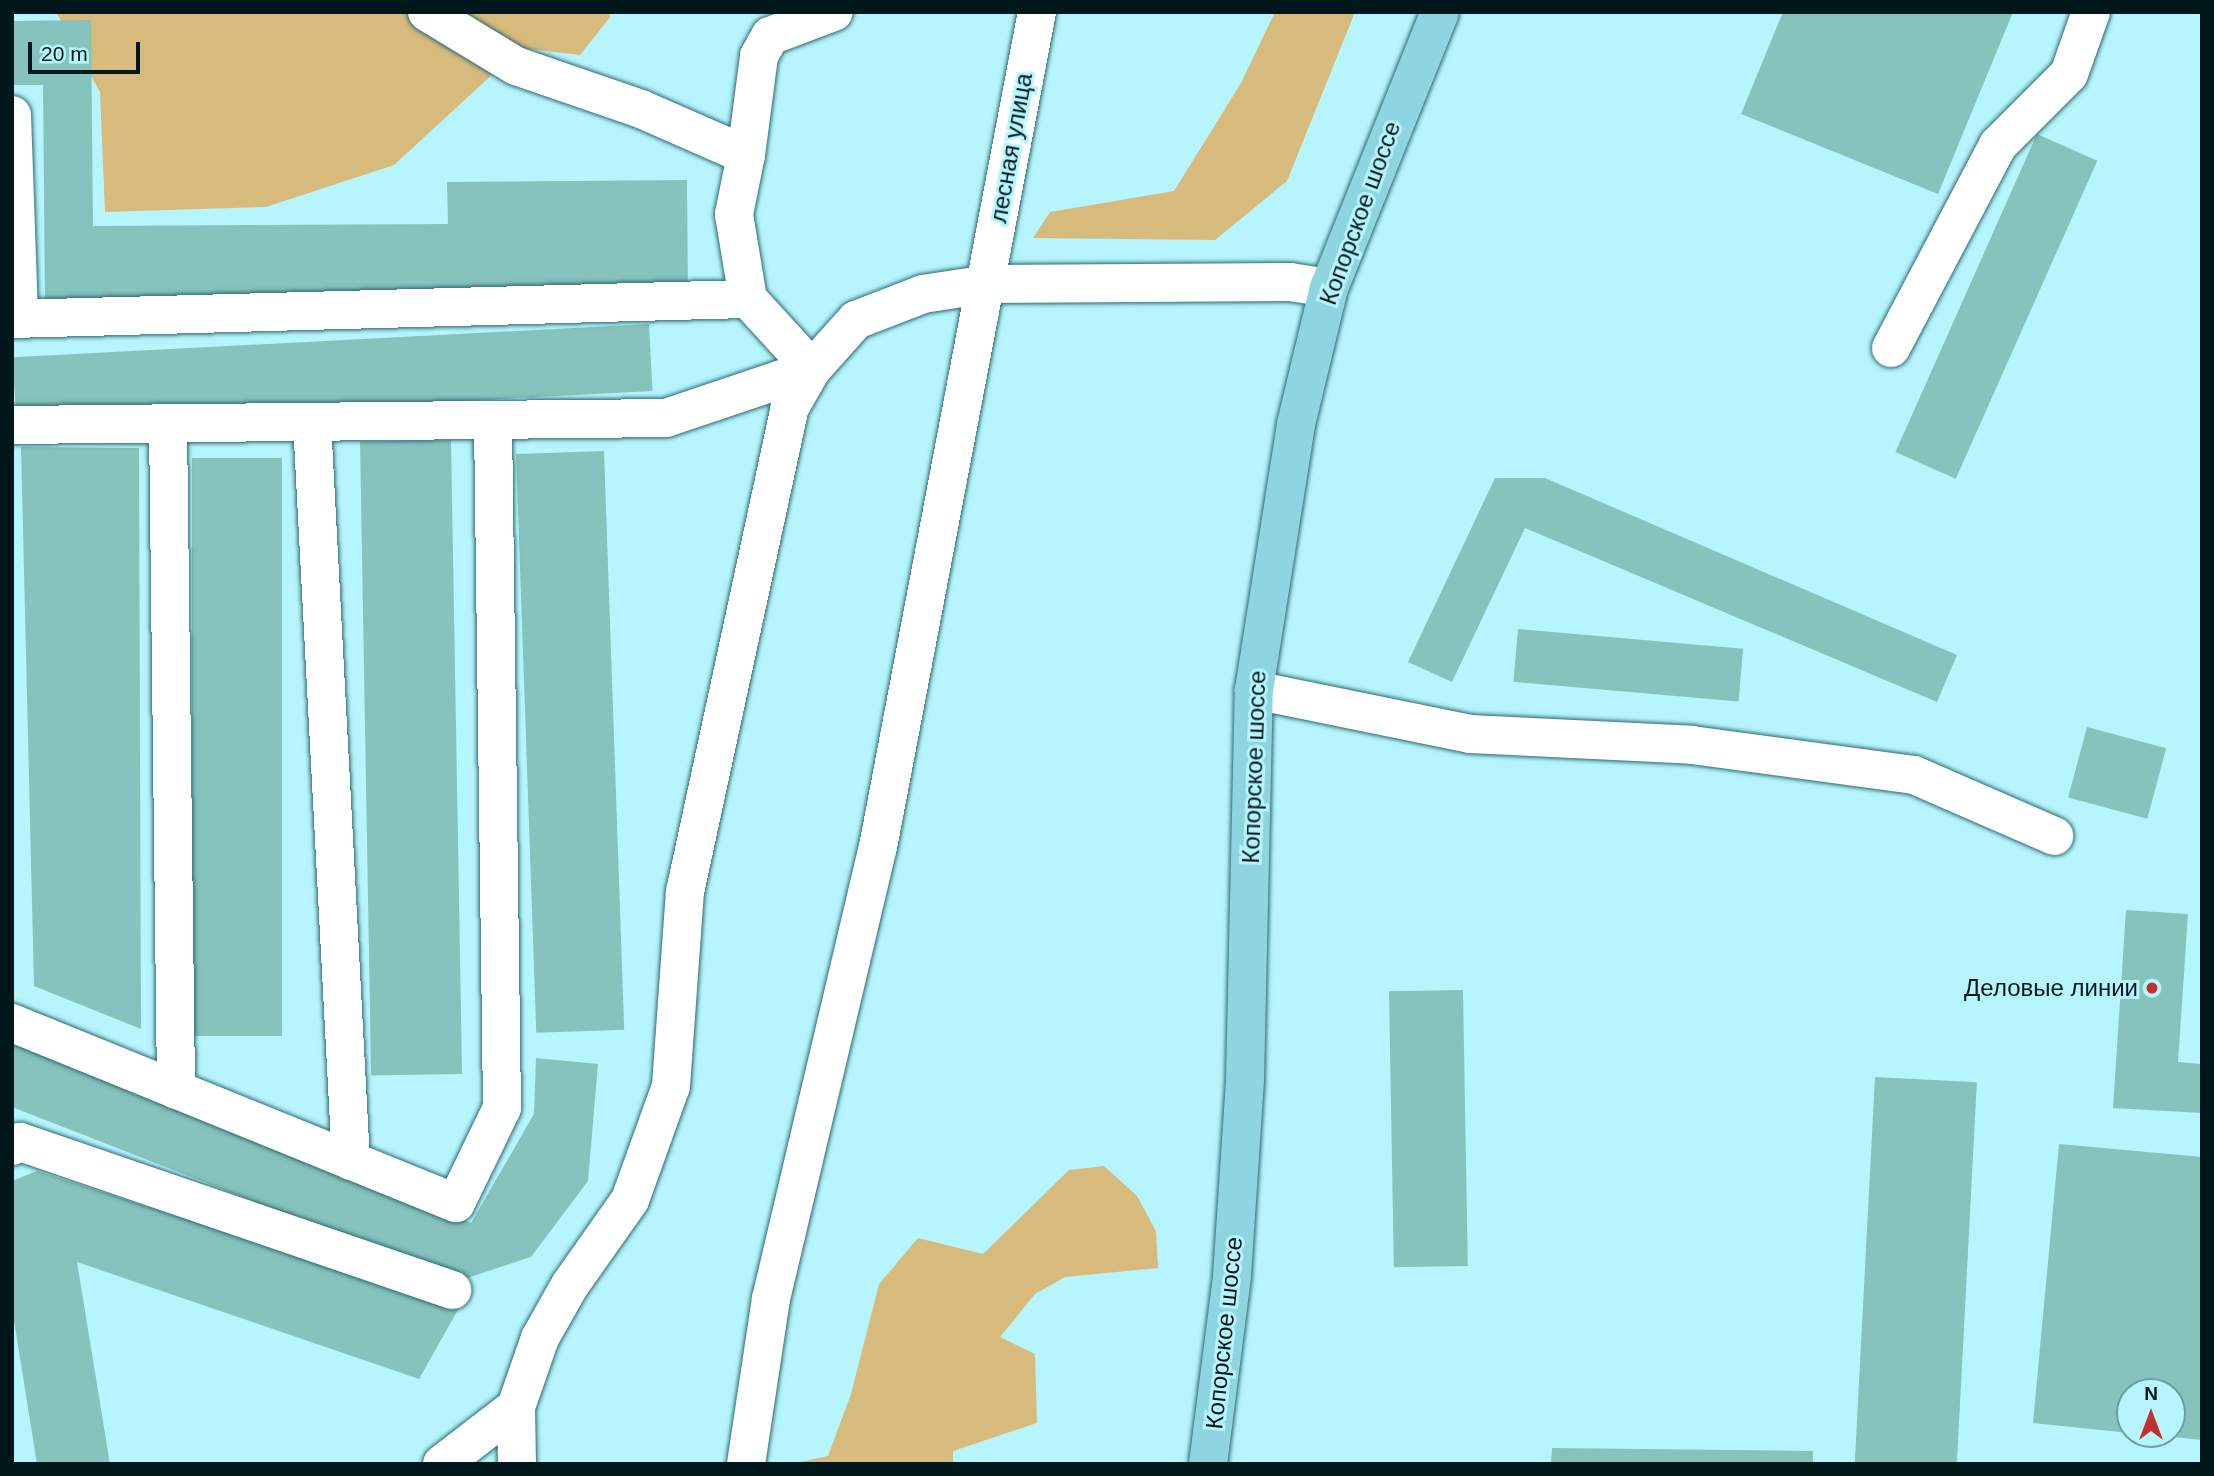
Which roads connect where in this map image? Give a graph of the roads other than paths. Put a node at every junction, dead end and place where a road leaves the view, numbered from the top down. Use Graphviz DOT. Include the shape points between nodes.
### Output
graph roads {
  1 [pos="427,12"];
  2 [pos="834,12"];
  3 [pos="1036,12"];
  4 [pos="1440,12"];
  5 [pos="2091,12"];
  6 [pos="12,116"];
  7 [pos="746,155"];
  8 [pos="988,284"];
  9 [pos="1329,288"];
  10 [pos="748,299"];
  11 [pos="16,319"];
  12 [pos="1891,348"];
  13 [pos="812,369"];
  14 [pos="493,420"];
  15 [pos="312,422"];
  16 [pos="168,423"];
  17 [pos="12,425"];
  18 [pos="1254,690"];
  19 [pos="2054,836"];
  20 [pos="12,1023"];
  21 [pos="176,1090"];
  22 [pos="12,1146"];
  23 [pos="351,1161"];
  24 [pos="452,1290"];
  25 [pos="516,1407"];
  26 [pos="442,1464"];
  27 [pos="517,1464"];
  28 [pos="746,1464"];
  29 [pos="1208,1464"];
  1 -- 7 [label="street" via="516,66 641,109"];
  2 -- 7 [label="street" via="770,36 758,56"];
  3 -- 8 [label="street, лесная улица"];
  4 -- 9 [label="main road, Копорское шоссе"];
  5 -- 12 [label="street" via="2068,74 1998,145"];
  6 -- 11 [label="street"];
  7 -- 10 [label="street" via="734,214"];
  8 -- 9 [label="street" via="1290,282"];
  8 -- 13 [label="street" via="923,294 856,320"];
  8 -- 28 [label="street, лесная улица" via="878,847 771,1299"];
  9 -- 18 [label="main road, Копорское шоссе" via="1296,424"];
  10 -- 11 [label="street"];
  10 -- 13 [label="street"];
  13 -- 14 [label="street" via="666,418"];
  13 -- 25 [label="street" via="789,409 688,878 671,1086 631,1200 570,1285 540,1338"];
  14 -- 15 [label="street"];
  14 -- 23 [label="street" via="502,1108 457,1203"];
  15 -- 16 [label="street"];
  15 -- 23 [label="street"];
  16 -- 17 [label="street"];
  16 -- 21 [label="street"];
  18 -- 19 [label="street" via="1470,734 1692,746 1914,775"];
  18 -- 29 [label="main road, Копорское шоссе" via="1245,1079 1232,1276"];
  20 -- 21 [label="street"];
  21 -- 23 [label="street"];
  22 -- 24 [label="street" via="20,1142"];
  25 -- 26 [label="street"];
  25 -- 27 [label="street"];
}
